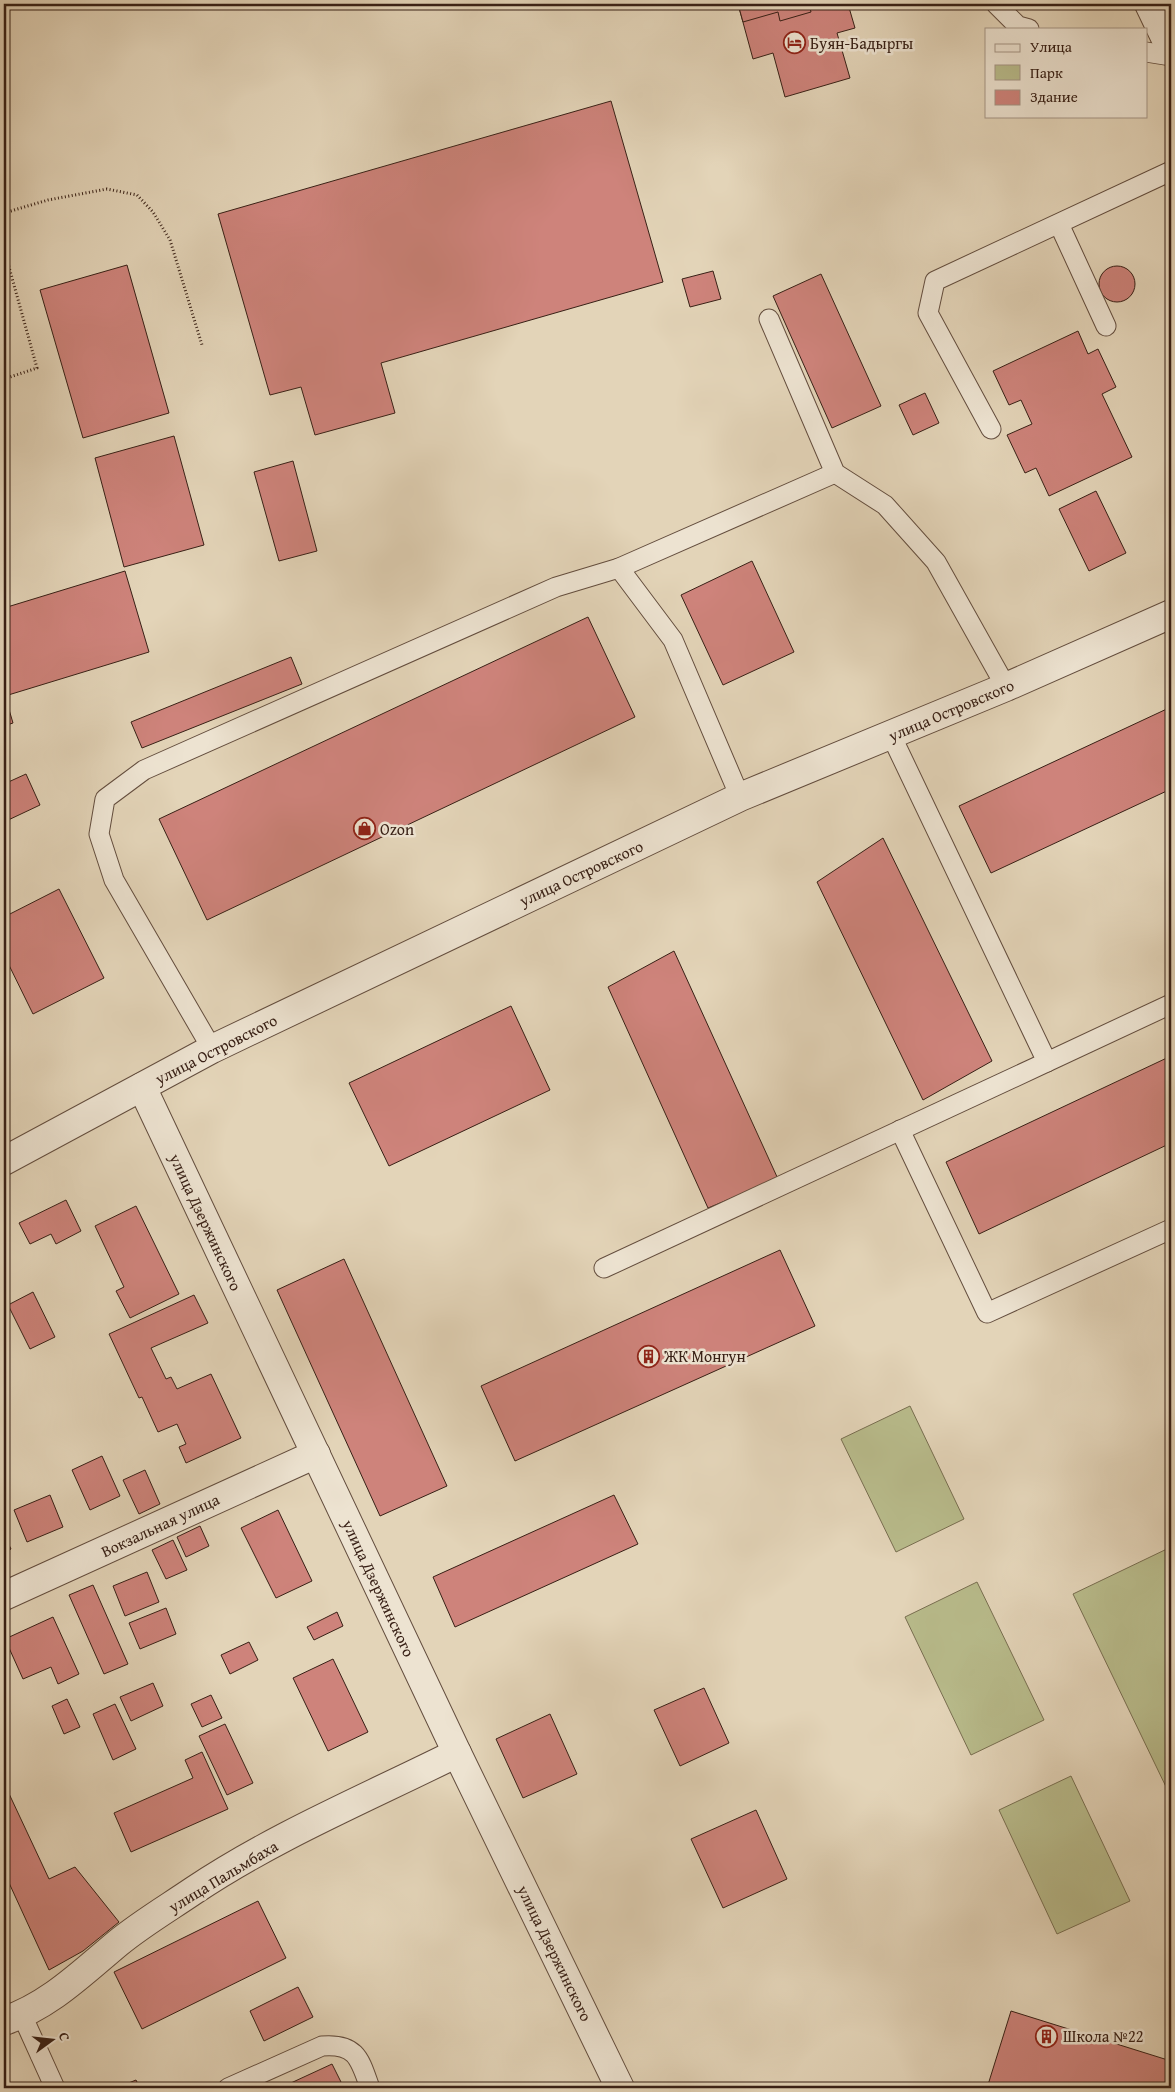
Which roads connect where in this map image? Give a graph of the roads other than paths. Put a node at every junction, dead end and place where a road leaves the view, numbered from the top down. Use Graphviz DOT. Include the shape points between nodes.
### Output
graph roads {
  1 [pos="996,4"];
  2 [pos="1149,4"];
  3 [pos="1025,28"];
  4 [pos="1171,50"];
  5 [pos="1148,52"];
  6 [pos="1171,56"];
  7 [pos="1171,171"];
  8 [pos="1059,224"];
  9 [pos="769,319"];
  10 [pos="1106,326"];
  11 [pos="991,429"];
  12 [pos="835,473"];
  13 [pos="618,568"];
  14 [pos="1171,614"];
  15 [pos="1006,686"];
  16 [pos="891,735"];
  17 [pos="740,796"];
  18 [pos="1171,1004"];
  19 [pos="212,1049"];
  20 [pos="1047,1062"];
  21 [pos="142,1087"];
  22 [pos="900,1130"];
  23 [pos="4,1161"];
  24 [pos="1171,1229"];
  25 [pos="604,1268"];
  26 [pos="316,1454"];
  27 [pos="4,1596"];
  28 [pos="457,1753"];
  29 [pos="13,2018"];
  30 [pos="55,2088"];
  31 [pos="228,2088"];
  32 [pos="370,2088"];
  33 [pos="620,2088"];
  1 -- 3 [label="lane" via="1018,26"];
  2 -- 4 [label="street"];
  5 -- 6 [label="lane"];
  7 -- 8 [label="lane"];
  8 -- 10 [label="lane"];
  8 -- 11 [label="lane" via="935,281 928,313"];
  9 -- 12 [label="lane"];
  12 -- 13 [label="lane"];
  12 -- 15 [label="lane" via="884,505 936,562"];
  13 -- 17 [label="lane" via="674,640"];
  13 -- 19 [label="lane" via="556,587 144,770 105,799 99,834 114,880"];
  14 -- 15 [label="street, улица Островского"];
  15 -- 16 [label="street, улица Островского"];
  16 -- 17 [label="street, улица Островского"];
  16 -- 20 [label="lane"];
  17 -- 19 [label="street, улица Островского"];
  18 -- 20 [label="lane"];
  19 -- 21 [label="street, улица Островского"];
  20 -- 22 [label="lane"];
  21 -- 23 [label="street, улица Островского"];
  21 -- 26 [label="street, улица Дзержинского"];
  22 -- 24 [label="lane" via="987,1313"];
  22 -- 25 [label="lane"];
  26 -- 27 [label="street, Вокзальная улица"];
  26 -- 28 [label="street, улица Дзержинского"];
  28 -- 29 [label="street, улица Пальмбаха" via="273,1844 194,1890 120,1942 70,1985"];
  28 -- 33 [label="street, улица Дзержинского"];
  29 -- 30 [label="lane"];
  31 -- 32 [label="lane" via="322,2046 337,2044 360,2058"];
}
